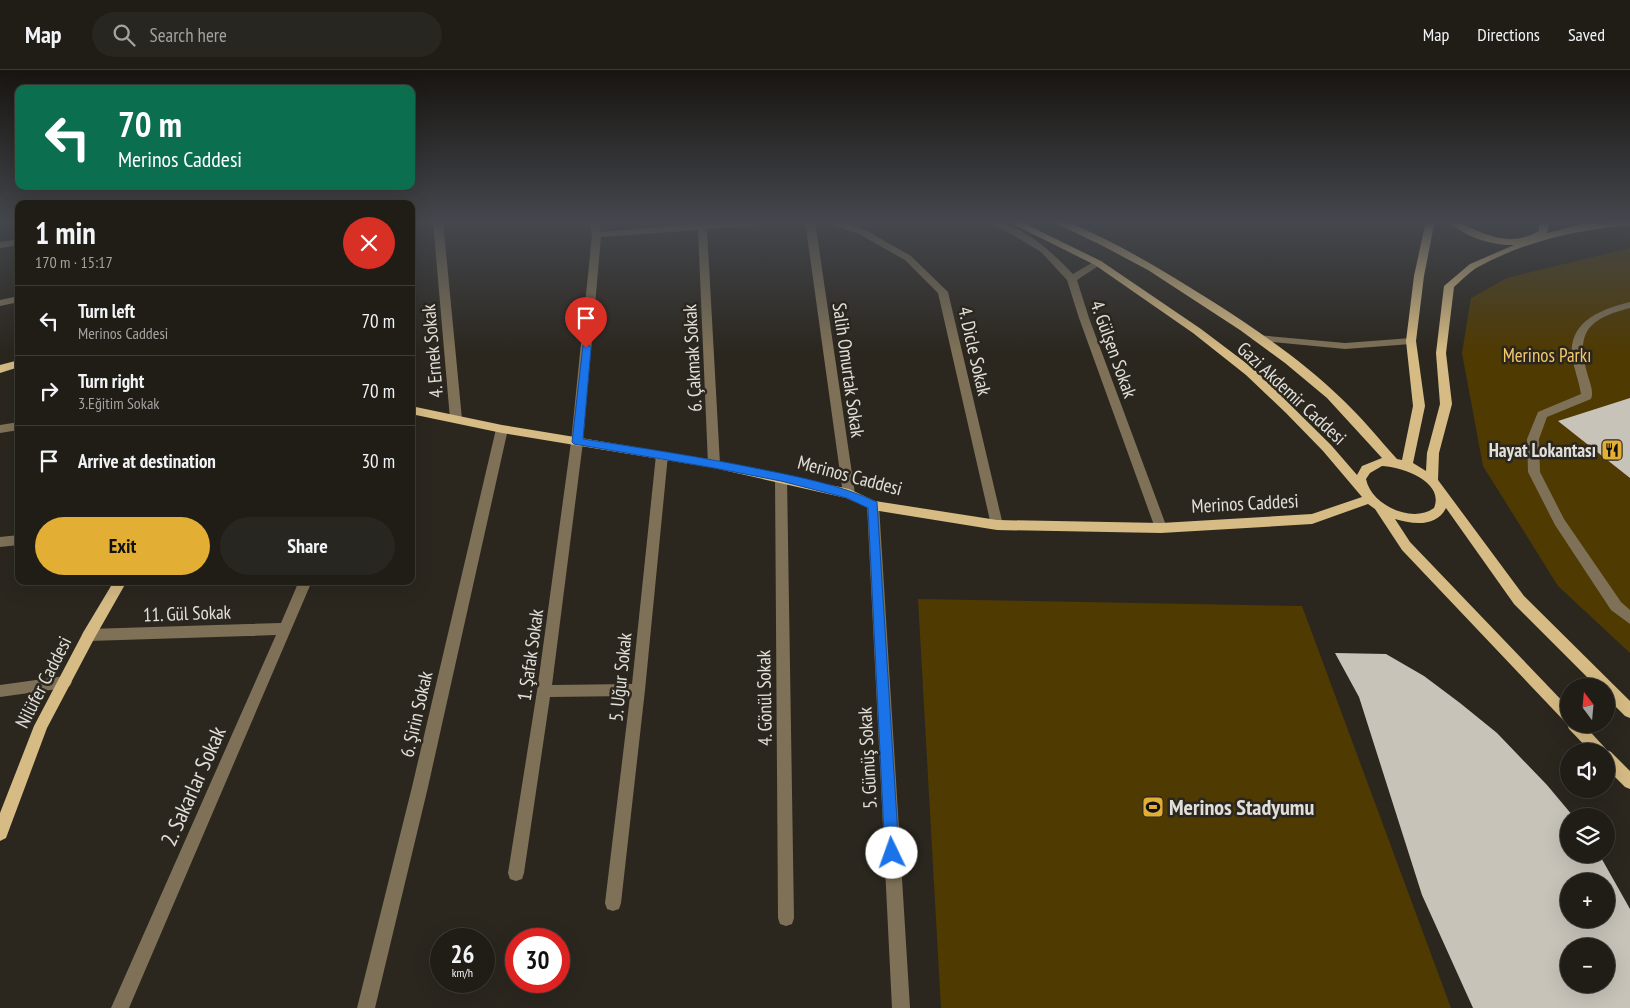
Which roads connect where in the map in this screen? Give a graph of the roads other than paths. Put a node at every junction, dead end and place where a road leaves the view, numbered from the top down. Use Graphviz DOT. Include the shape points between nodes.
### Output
graph roads {
  1 [pos="442,265"];
  2 [pos="594,265"];
  3 [pos="705,265"];
  4 [pos="816,265"];
  5 [pos="915,265"];
  6 [pos="1058,265"];
  7 [pos="1095,265"];
  8 [pos="1101,265"];
  9 [pos="1145,265"];
  10 [pos="1421,265"];
  11 [pos="1476,265"];
  12 [pos="1072,279"];
  13 [pos="15,300"];
  14 [pos="0,303"];
  15 [pos="1630,305"];
  16 [pos="1257,338"];
  17 [pos="1411,341"];
  18 [pos="15,364"];
  19 [pos="0,369"];
  20 [pos="415,411"];
  21 [pos="456,419"];
  22 [pos="15,427"];
  23 [pos="0,429"];
  24 [pos="502,429"];
  25 [pos="577,442"];
  26 [pos="662,455"];
  27 [pos="1393,462"];
  28 [pos="714,464"];
  29 [pos="1407,465"];
  30 [pos="781,477"];
  31 [pos="1435,485"];
  32 [pos="849,494"];
  33 [pos="1370,499"];
  34 [pos="873,505"];
  35 [pos="996,525"];
  36 [pos="1161,528"];
  37 [pos="15,540"];
  38 [pos="0,542"];
  39 [pos="119,585"];
  40 [pos="304,585"];
  41 [pos="1630,618"];
  42 [pos="286,629"];
  43 [pos="89,635"];
  44 [pos="1597,678"];
  45 [pos="64,682"];
  46 [pos="638,690"];
  47 [pos="0,691"];
  48 [pos="544,691"];
  49 [pos="1615,696"];
  50 [pos="1560,709"];
  51 [pos="1630,711"];
  52 [pos="1583,733"];
  53 [pos="1592,743"];
  54 [pos="1615,766"];
  55 [pos="1630,782"];
  56 [pos="0,833"];
  57 [pos="516,873"];
  58 [pos="613,903"];
  59 [pos="786,918"];
  60 [pos="120,1008"];
  61 [pos="366,1008"];
  62 [pos="901,1008"];
  1 -- 21 [label="street, 4. Ernek Sokak"];
  2 -- 25 [label="street, 1. Şafak Sokak"];
  3 -- 28 [label="street, 6. Çakmak Sokak"];
  4 -- 32 [label="street, Salih Omurtak Sokak"];
  5 -- 35 [label="street, 4. Dicle Sokak" via="943,292"];
  6 -- 12 [label="street, 4. Gülşen Sokak"];
  7 -- 12 [label="street"];
  8 -- 33 [label="main road, Gazi Akdemir Caddesi" via="1250,372 1328,448"];
  9 -- 16 [label="main road, Gazi Akdemir Caddesi"];
  10 -- 17 [label="main road"];
  11 -- 31 [label="main road" via="1449,286 1441,352 1446,404 1433,453"];
  12 -- 36 [label="street, 4. Gülşen Sokak"];
  13 -- 14 [label="street"];
  15 -- 41 [label="street" via="1594,318 1579,333 1577,354 1587,396 1542,415 1533,439 1534,472 1558,522 1616,606"];
  16 -- 17 [label="street" via="1345,346"];
  16 -- 27 [label="main road, Gazi Akdemir Caddesi" via="1332,396"];
  17 -- 29 [label="main road" via="1419,406"];
  18 -- 19 [label="main road"];
  20 -- 21 [label="main road, Merinos Caddesi"];
  21 -- 24 [label="main road, Merinos Caddesi"];
  22 -- 23 [label="street"];
  24 -- 25 [label="main road, Merinos Caddesi"];
  24 -- 61 [label="street, 6. Şirin Sokak"];
  25 -- 26 [label="main road, Merinos Caddesi"];
  25 -- 48 [label="street, 1. Şafak Sokak"];
  26 -- 28 [label="main road, Merinos Caddesi"];
  26 -- 46 [label="street, 5. Uğur Sokak"];
  27 -- 29 [label="main road"];
  27 -- 33 [label="main road" via="1380,462 1363,471 1360,480"];
  28 -- 30 [label="main road, Merinos Caddesi"];
  29 -- 31 [label="main road"];
  30 -- 32 [label="main road, Merinos Caddesi"];
  30 -- 59 [label="street, 4. Gönül Sokak"];
  31 -- 33 [label="main road" via="1442,498 1442,506 1429,518 1405,518 1392,514"];
  31 -- 44 [label="main road" via="1519,600"];
  32 -- 34 [label="main road, Merinos Caddesi"];
  33 -- 36 [label="main road, Merinos Caddesi" via="1312,520"];
  33 -- 50 [label="main road" via="1406,546"];
  34 -- 35 [label="main road, Merinos Caddesi"];
  34 -- 62 [label="street, 5. Gümüş Sokak"];
  35 -- 36 [label="main road, Merinos Caddesi"];
  37 -- 38 [label="street"];
  39 -- 43 [label="main road, Nilüfer Caddesi"];
  40 -- 42 [label="street, 2. Sakarlar Sokak"];
  42 -- 43 [label="street, 11. Gül Sokak"];
  42 -- 60 [label="street, 2. Sakarlar Sokak"];
  43 -- 45 [label="main road, Nilüfer Caddesi"];
  45 -- 47 [label="street"];
  45 -- 56 [label="main road, Nilüfer Caddesi" via="41,726"];
  46 -- 48 [label="street"];
  46 -- 58 [label="street, 5. Uğur Sokak"];
  48 -- 57 [label="street, 1. Şafak Sokak"];
  49 -- 51 [label="main road"];
  52 -- 53 [label="main road"];
  54 -- 55 [label="main road"];
}
